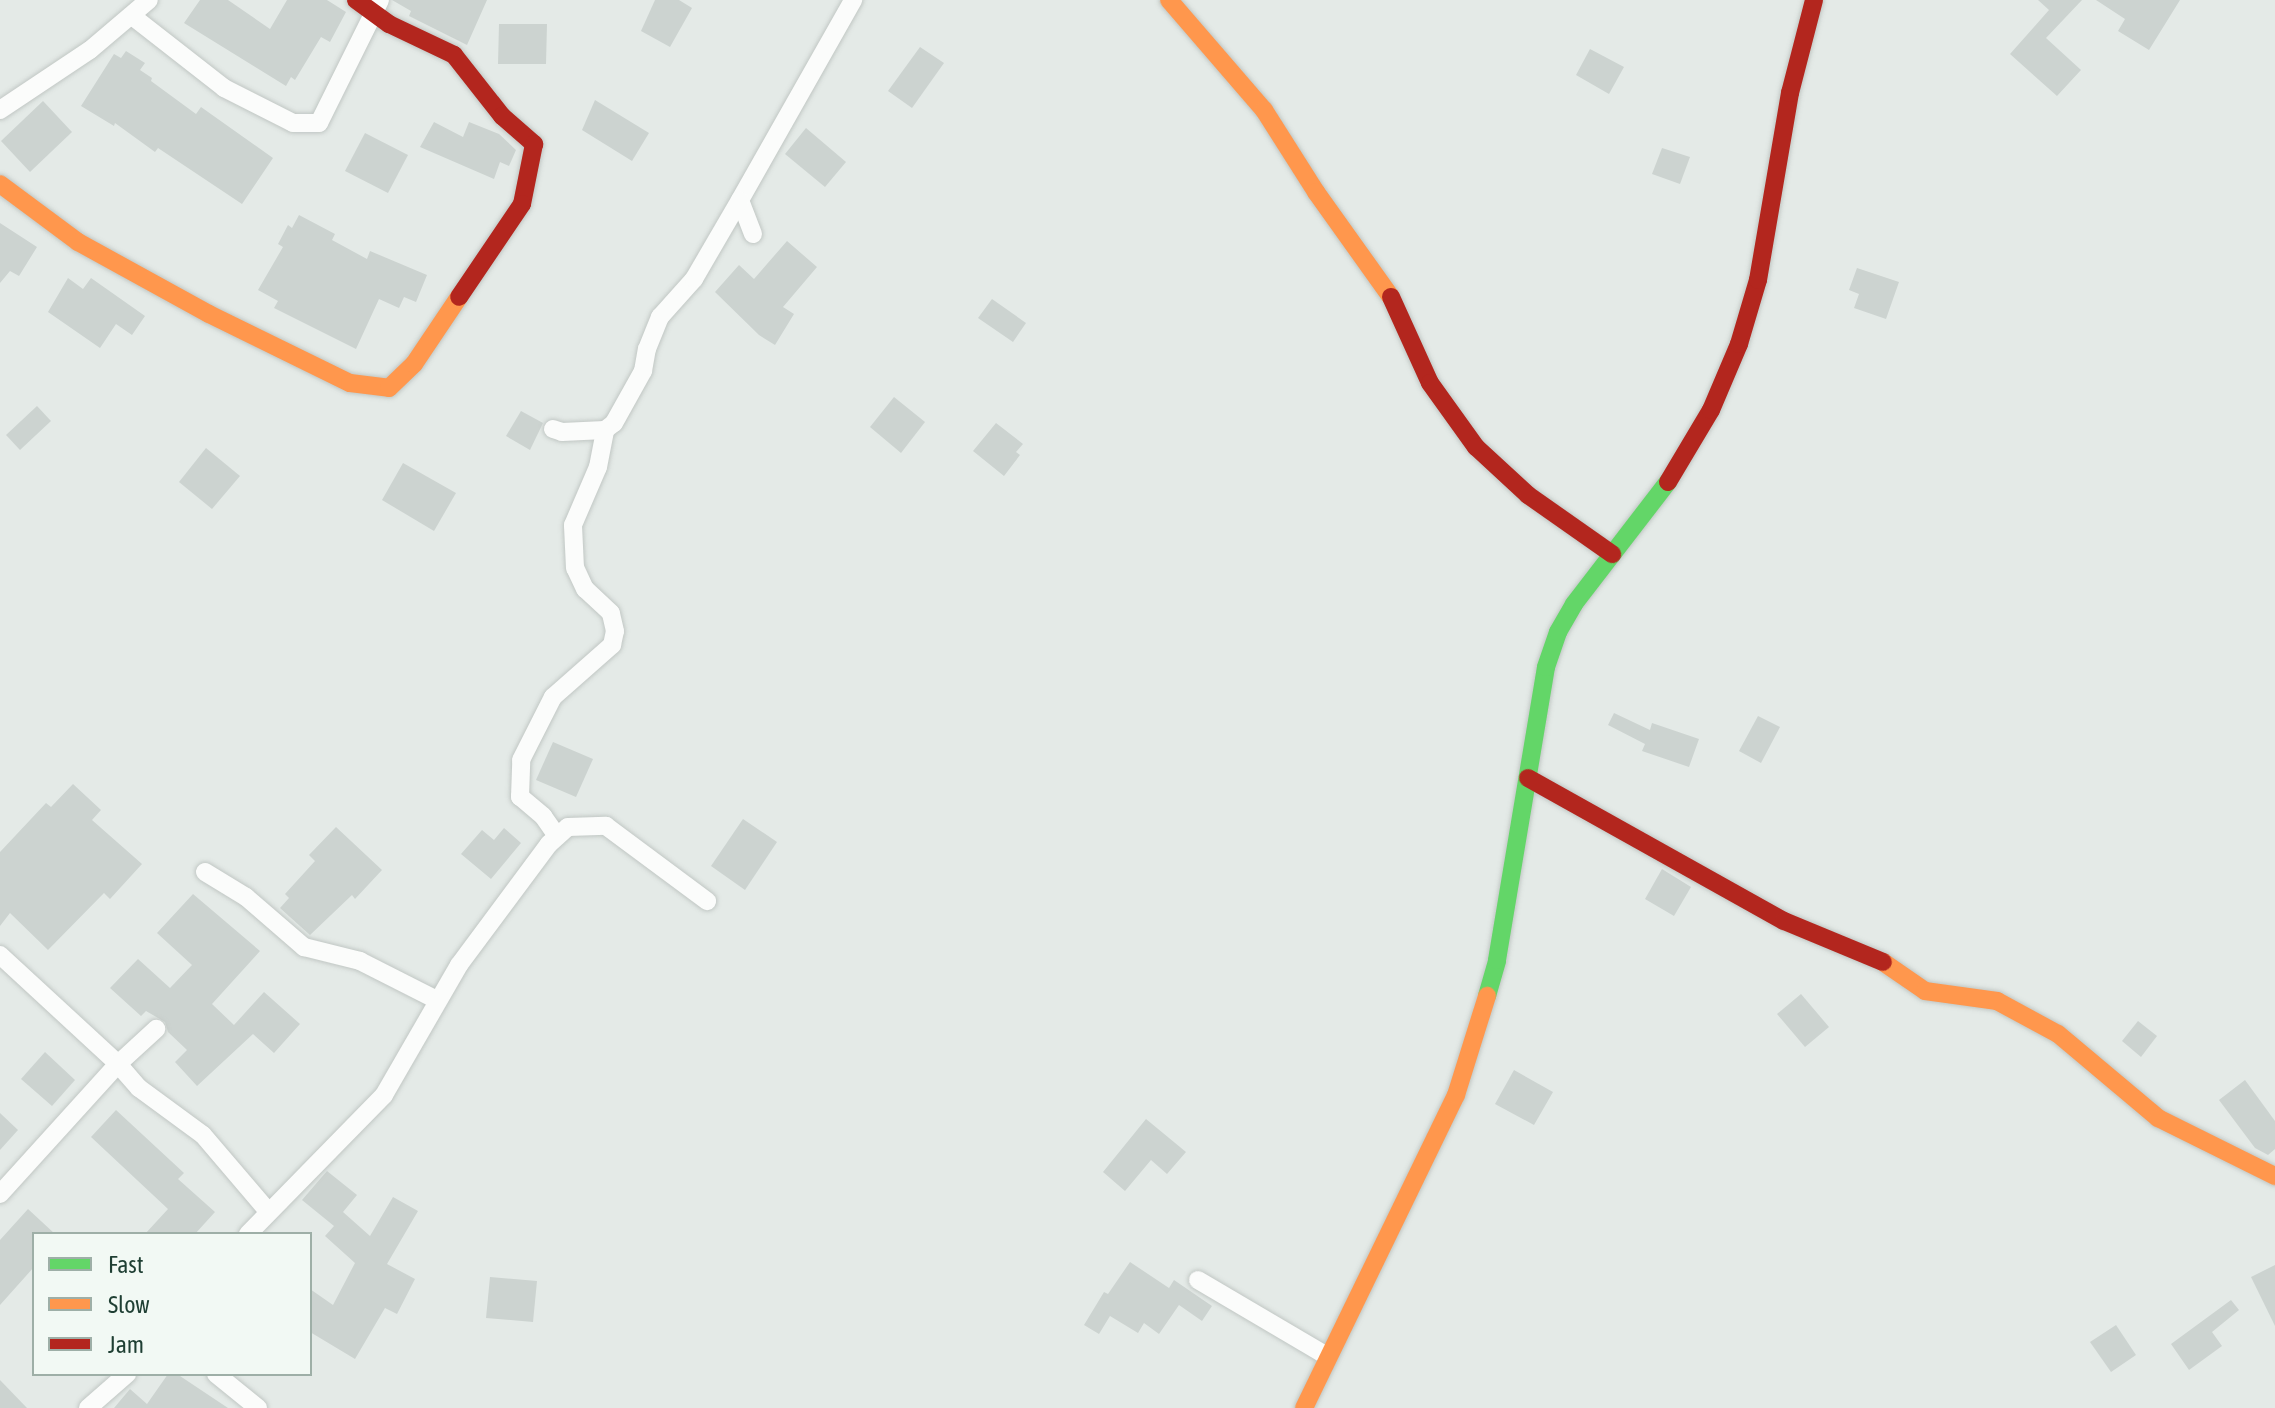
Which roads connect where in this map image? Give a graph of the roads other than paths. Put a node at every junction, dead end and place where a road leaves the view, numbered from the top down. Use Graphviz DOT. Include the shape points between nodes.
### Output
graph roads {
  1 [pos="149,0"];
  2 [pos="356,0"];
  3 [pos="853,0"];
  4 [pos="1169,0"];
  5 [pos="1814,0"];
  6 [pos="376,6"];
  7 [pos="132,16"];
  8 [pos="0,110"];
  9 [pos="0,184"];
  10 [pos="740,200"];
  11 [pos="753,234"];
  12 [pos="553,429"];
  13 [pos="605,430"];
  14 [pos="1612,554"];
  15 [pos="1528,778"];
  16 [pos="557,836"];
  17 [pos="205,872"];
  18 [pos="707,901"];
  19 [pos="0,955"];
  20 [pos="437,1000"];
  21 [pos="156,1029"];
  22 [pos="118,1064"];
  23 [pos="2275,1176"];
  24 [pos="0,1194"];
  25 [pos="268,1211"];
  26 [pos="250,1232"];
  27 [pos="1198,1280"];
  28 [pos="1327,1356"];
  29 [pos="125,1376"];
  30 [pos="218,1376"];
  31 [pos="88,1408"];
  32 [pos="258,1408"];
  33 [pos="1304,1408"];
  1 -- 7 [label="street"];
  2 -- 6 [label="street"];
  3 -- 10 [label="street"];
  4 -- 14 [label="street" via="1264,110 1386,287 1430,383 1476,447 1528,495"];
  5 -- 14 [label="street" via="1790,93 1758,280 1739,344 1711,410 1667,484"];
  6 -- 7 [label="street" via="319,123 293,123 224,88"];
  6 -- 9 [label="street" via="389,24 454,55 502,116 534,144 522,204 414,364 389,388 350,383 209,314 78,242"];
  7 -- 8 [label="street"];
  10 -- 11 [label="street"];
  10 -- 13 [label="street" via="694,279 660,317 633,395"];
  12 -- 13 [label="street"];
  13 -- 16 [label="street" via="598,467 573,525 575,568 585,589 611,613 612,645 553,697 521,760 520,797"];
  14 -- 15 [label="street" via="1558,632 1546,667"];
  15 -- 23 [label="street" via="1784,921 1874,955 1925,991 1997,1001 2058,1034 2158,1118"];
  15 -- 28 [label="street" via="1497,960 1456,1095"];
  16 -- 18 [label="street" via="568,827 606,826"];
  16 -- 20 [label="street"];
  17 -- 20 [label="street" via="246,897 304,947 360,961"];
  19 -- 22 [label="street"];
  20 -- 25 [label="street" via="384,1095"];
  21 -- 22 [label="street"];
  22 -- 24 [label="street"];
  22 -- 25 [label="street" via="139,1088 203,1135"];
  25 -- 26 [label="street"];
  27 -- 28 [label="street"];
  28 -- 33 [label="street"];
  29 -- 31 [label="street"];
  30 -- 32 [label="street"];
}
